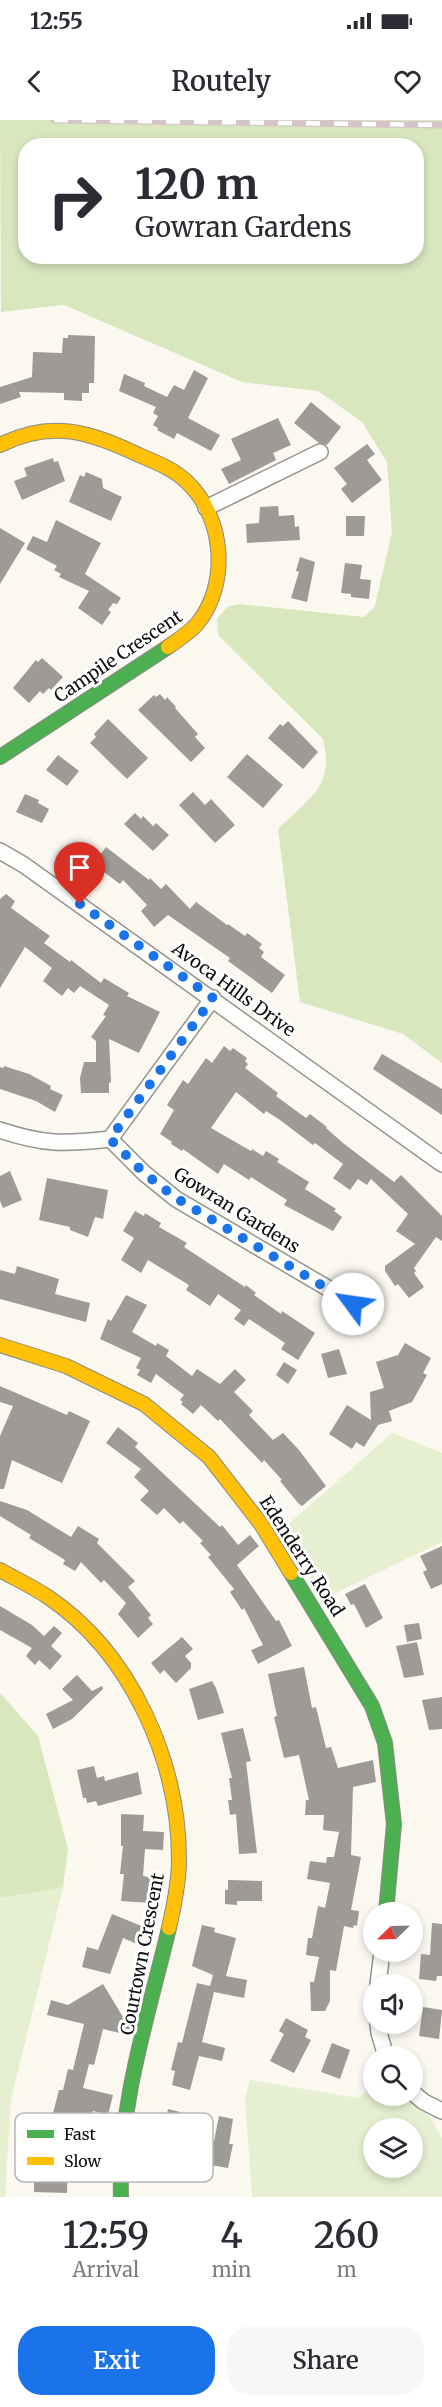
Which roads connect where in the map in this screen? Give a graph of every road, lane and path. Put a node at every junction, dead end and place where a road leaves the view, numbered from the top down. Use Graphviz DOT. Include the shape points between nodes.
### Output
graph roads {
  1 [pos="0,445"];
  2 [pos="320,452"];
  3 [pos="206,508"];
  4 [pos="0,758"];
  5 [pos="0,850"];
  6 [pos="213,998"];
  7 [pos="0,1130"];
  8 [pos="110,1139"];
  9 [pos="442,1164"];
  10 [pos="353,1304"];
  11 [pos="0,1345"];
  12 [pos="0,1570"];
  13 [pos="387,1902"];
  14 [pos="423,2101"];
  15 [pos="442,2111"];
  16 [pos="127,2113"];
  17 [pos="120,2182"];
  18 [pos="121,2197"];
  1 -- 3 [label="street, Campile Crescent" via="22,434 50,429 91,434 174,472"];
  2 -- 3 [label="street"];
  3 -- 4 [label="street, Campile Crescent" via="217,532 219,556 208,607 198,623 179,640"];
  5 -- 6 [label="street, Avoca Hills Drive"];
  6 -- 8 [label="street"];
  6 -- 9 [label="street, Avoca Hills Drive"];
  7 -- 8 [label="street" via="56,1143"];
  8 -- 10 [label="street, Gowran Gardens" via="176,1198"];
  11 -- 13 [label="street, Edenderry Road" via="66,1366 144,1404 209,1457 261,1524 372,1706 385,1743 394,1824"];
  12 -- 16 [label="street, Courtown Crescent" via="48,1598 81,1625 108,1655 140,1700 164,1762 175,1811 179,1861 173,1909"];
  14 -- 15 [label="street"];
  17 -- 18 [label="street, Courtown Crescent"];
}
